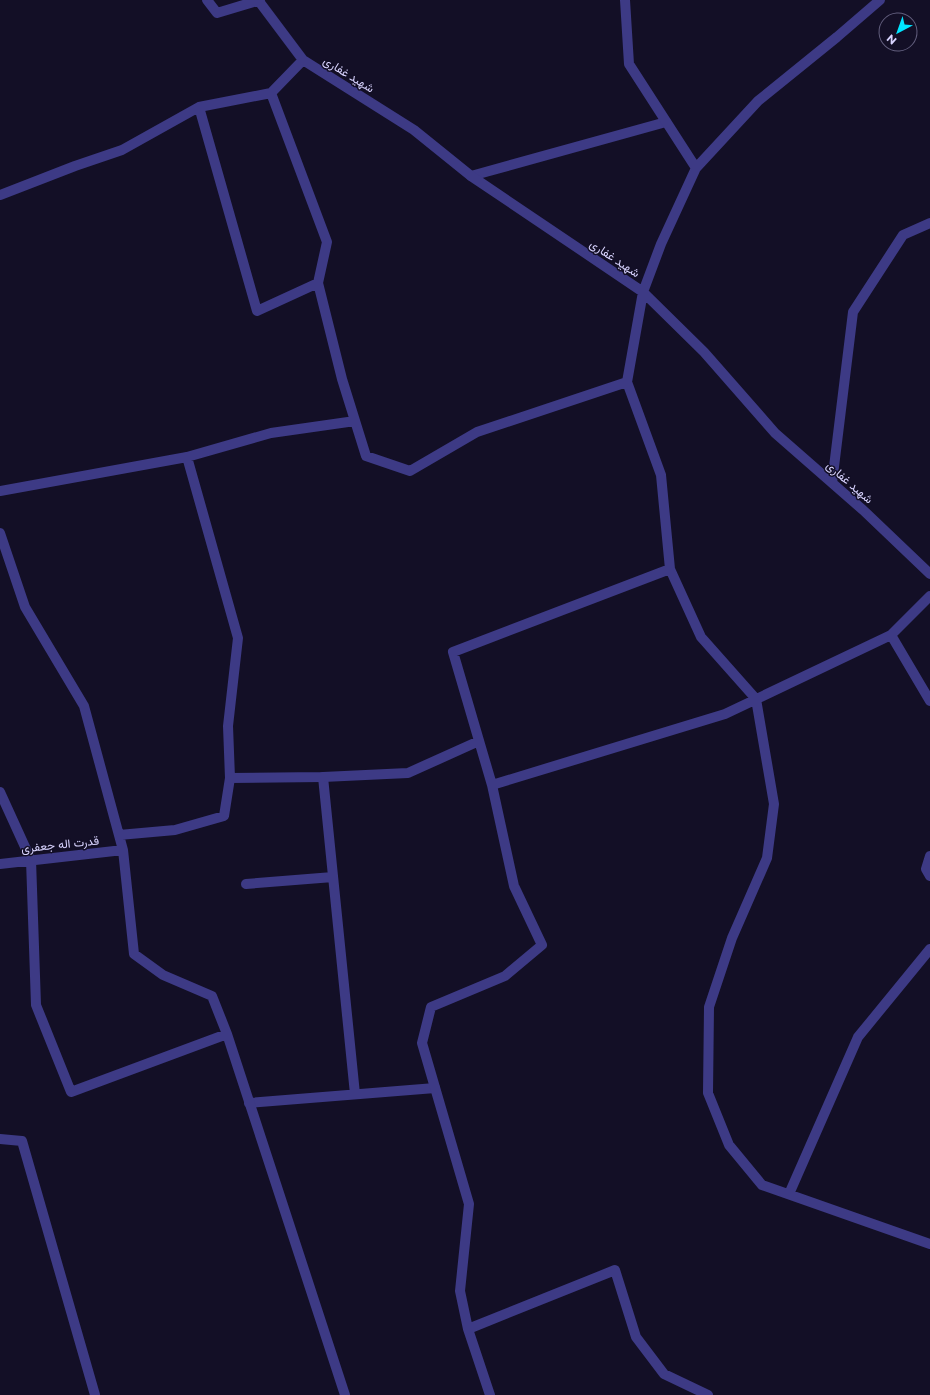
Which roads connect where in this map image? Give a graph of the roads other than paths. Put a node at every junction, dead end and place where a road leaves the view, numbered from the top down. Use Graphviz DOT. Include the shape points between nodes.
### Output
graph roads {
  1 [pos="207,0"];
  2 [pos="259,0"];
  3 [pos="625,0"];
  4 [pos="880,0"];
  5 [pos="303,60"];
  6 [pos="272,93"];
  7 [pos="199,107"];
  8 [pos="666,122"];
  9 [pos="696,168"];
  10 [pos="471,176"];
  11 [pos="0,195"];
  12 [pos="930,223"];
  13 [pos="318,284"];
  14 [pos="642,292"];
  15 [pos="627,382"];
  16 [pos="355,421"];
  17 [pos="187,457"];
  18 [pos="832,483"];
  19 [pos="0,491"];
  20 [pos="0,533"];
  21 [pos="670,569"];
  22 [pos="930,574"];
  23 [pos="930,596"];
  24 [pos="891,635"];
  25 [pos="756,700"];
  26 [pos="930,701"];
  27 [pos="479,741"];
  28 [pos="323,777"];
  29 [pos="230,778"];
  30 [pos="492,786"];
  31 [pos="0,792"];
  32 [pos="119,835"];
  33 [pos="123,850"];
  34 [pos="930,856"];
  35 [pos="31,860"];
  36 [pos="0,864"];
  37 [pos="930,876"];
  38 [pos="333,877"];
  39 [pos="246,884"];
  40 [pos="930,949"];
  41 [pos="226,1034"];
  42 [pos="435,1088"];
  43 [pos="355,1094"];
  44 [pos="249,1103"];
  45 [pos="0,1139"];
  46 [pos="789,1194"];
  47 [pos="930,1244"];
  48 [pos="468,1329"];
  49 [pos="95,1395"];
  50 [pos="345,1395"];
  51 [pos="490,1395"];
  52 [pos="708,1395"];
  1 -- 2 [label="street" via="218,13"];
  2 -- 5 [label="street, شهید غفاری"];
  3 -- 8 [label="street" via="630,64"];
  4 -- 9 [label="street" via="758,101"];
  5 -- 6 [label="street"];
  5 -- 10 [label="street, شهید غفاری" via="414,130"];
  6 -- 7 [label="street"];
  6 -- 13 [label="street" via="327,242"];
  7 -- 11 [label="street" via="122,150"];
  7 -- 13 [label="street" via="257,311"];
  8 -- 9 [label="street"];
  8 -- 10 [label="street"];
  9 -- 14 [label="street"];
  10 -- 14 [label="street, شهید غفاری"];
  12 -- 18 [label="street" via="904,235 853,312"];
  13 -- 16 [label="street"];
  14 -- 15 [label="street"];
  14 -- 18 [label="street, شهید غفاری" via="704,352 775,433"];
  15 -- 16 [label="street" via="477,432 410,471 366,456"];
  15 -- 21 [label="street" via="661,475"];
  16 -- 17 [label="street" via="271,434"];
  17 -- 19 [label="street"];
  17 -- 29 [label="street" via="238,638 228,726"];
  18 -- 22 [label="street, شهید غفاری"];
  20 -- 32 [label="street" via="25,607 84,706"];
  21 -- 25 [label="street" via="701,637"];
  21 -- 27 [label="street" via="454,652"];
  23 -- 24 [label="street"];
  24 -- 25 [label="street"];
  24 -- 26 [label="street"];
  25 -- 30 [label="street" via="725,714"];
  25 -- 46 [label="street" via="774,804 768,858 732,938 709,1007 708,1093 729,1145 762,1185"];
  27 -- 28 [label="street" via="408,773"];
  27 -- 30 [label="street"];
  28 -- 29 [label="street"];
  28 -- 38 [label="street"];
  29 -- 32 [label="street" via="224,816 175,830"];
  30 -- 42 [label="street" via="514,886 542,945 505,976 431,1007 422,1043"];
  31 -- 35 [label="street"];
  32 -- 33 [label="street"];
  33 -- 35 [label="street, قدرت اله جعفری"];
  33 -- 41 [label="street" via="134,954 163,976 212,996"];
  34 -- 37 [label="street" via="926,869"];
  35 -- 36 [label="street, قدرت اله جعفری"];
  35 -- 41 [label="street" via="36,1005 71,1092"];
  38 -- 39 [label="street"];
  38 -- 43 [label="street"];
  40 -- 46 [label="street" via="858,1036"];
  41 -- 44 [label="street"];
  42 -- 43 [label="street"];
  42 -- 48 [label="street" via="469,1204 460,1291"];
  43 -- 44 [label="street"];
  44 -- 50 [label="street"];
  45 -- 49 [label="street" via="22,1141"];
  46 -- 47 [label="street"];
  48 -- 51 [label="street"];
  48 -- 52 [label="street" via="615,1270 636,1337 664,1374"];
}
